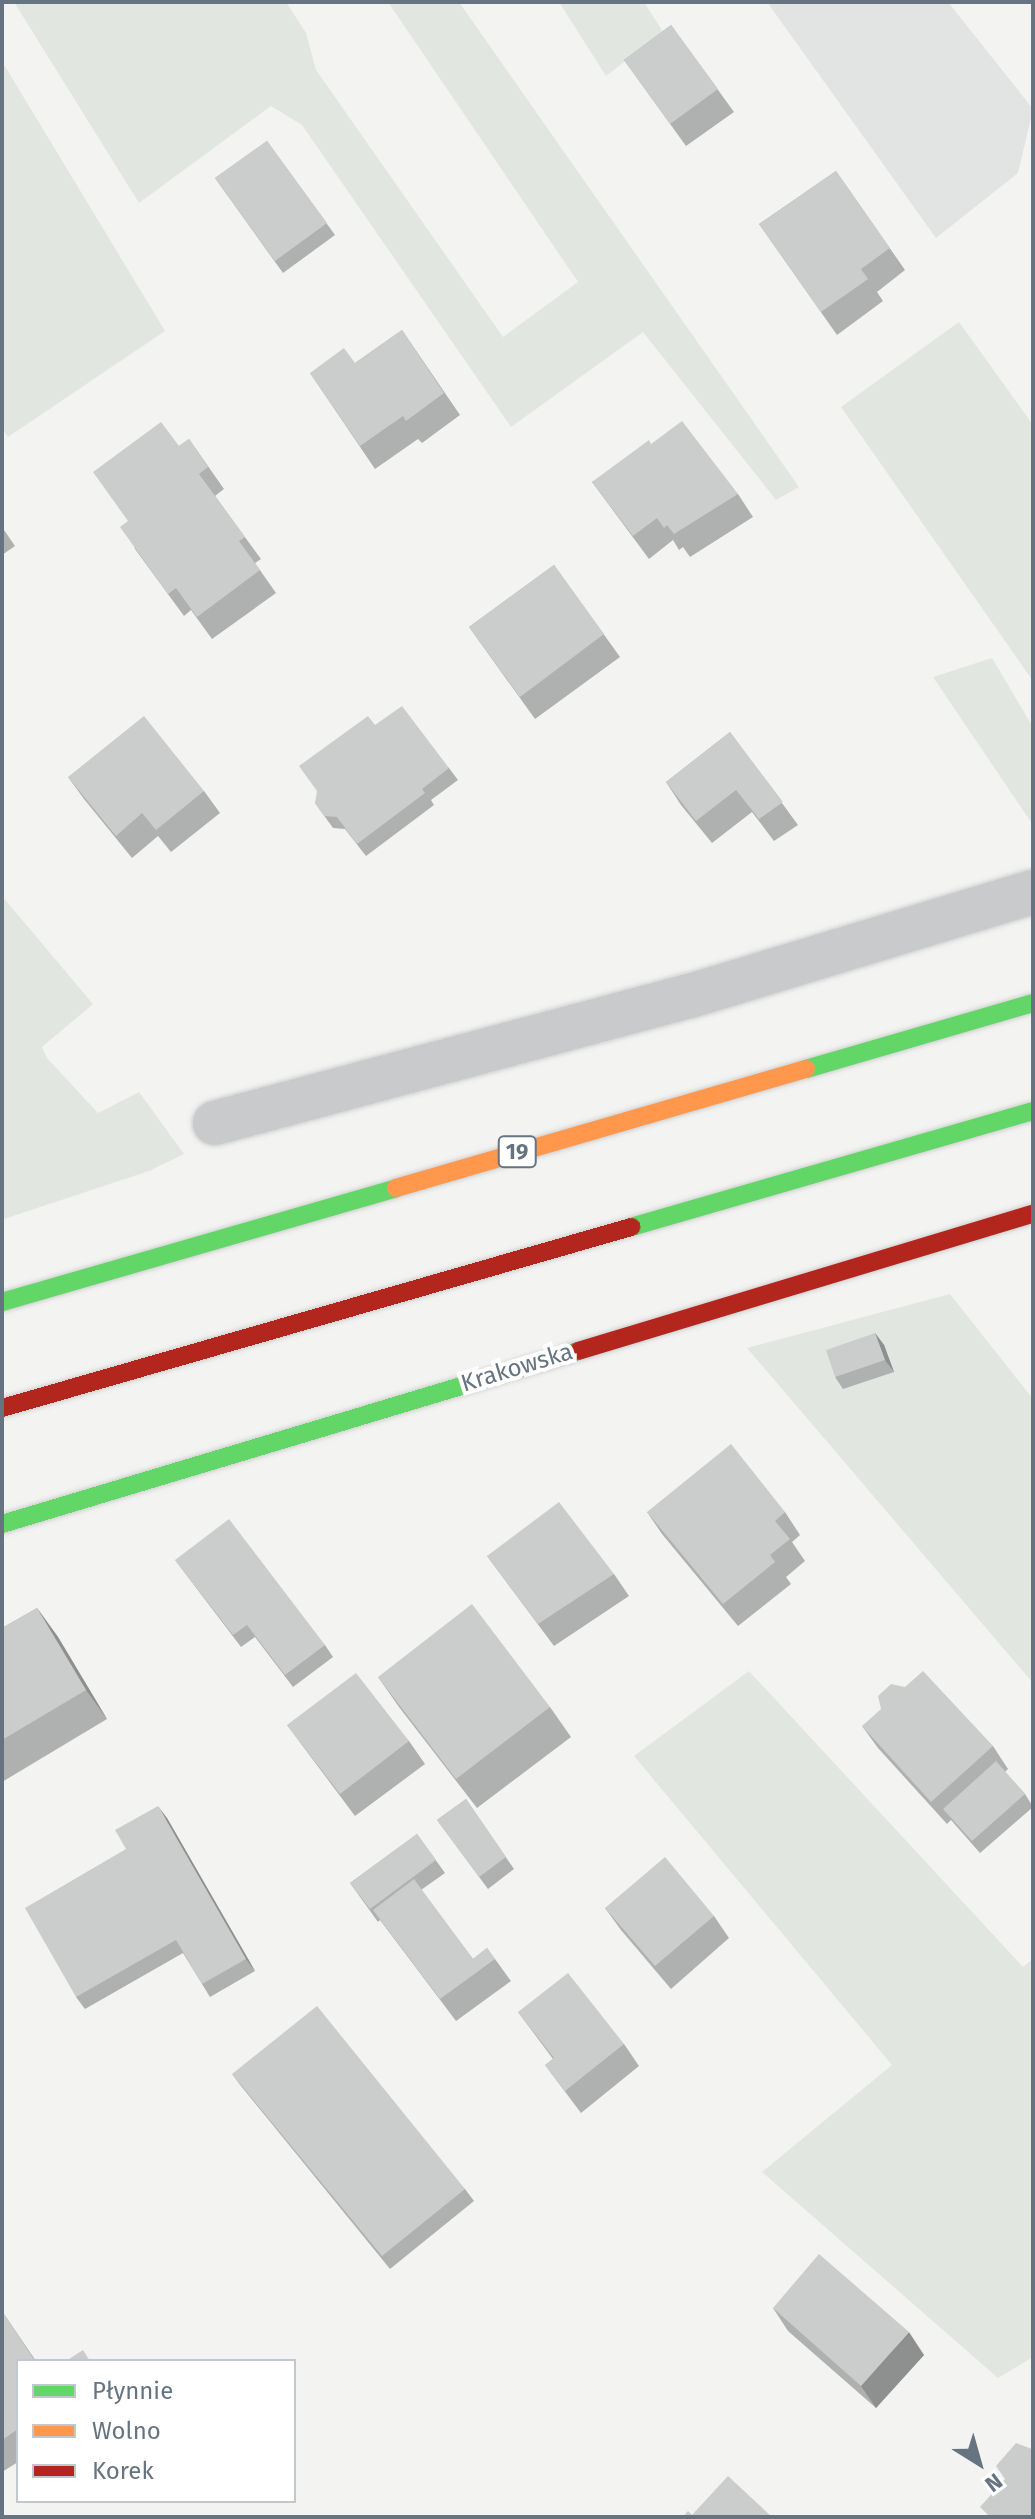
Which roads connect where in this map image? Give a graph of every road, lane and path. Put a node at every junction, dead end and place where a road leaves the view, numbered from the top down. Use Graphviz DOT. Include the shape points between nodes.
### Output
graph roads {
  1 [pos="1033,892"];
  2 [pos="1033,1003"];
  3 [pos="1033,1111"];
  4 [pos="215,1123"];
  5 [pos="1033,1214"];
  6 [pos="2,1302"];
  7 [pos="2,1408"];
  8 [pos="2,1524"];
  1 -- 4 [label="street" via="690,996"];
  2 -- 6 [label="main road, 19"];
  3 -- 7 [label="main road"];
  5 -- 8 [label="main road, Krakowska"];
}
